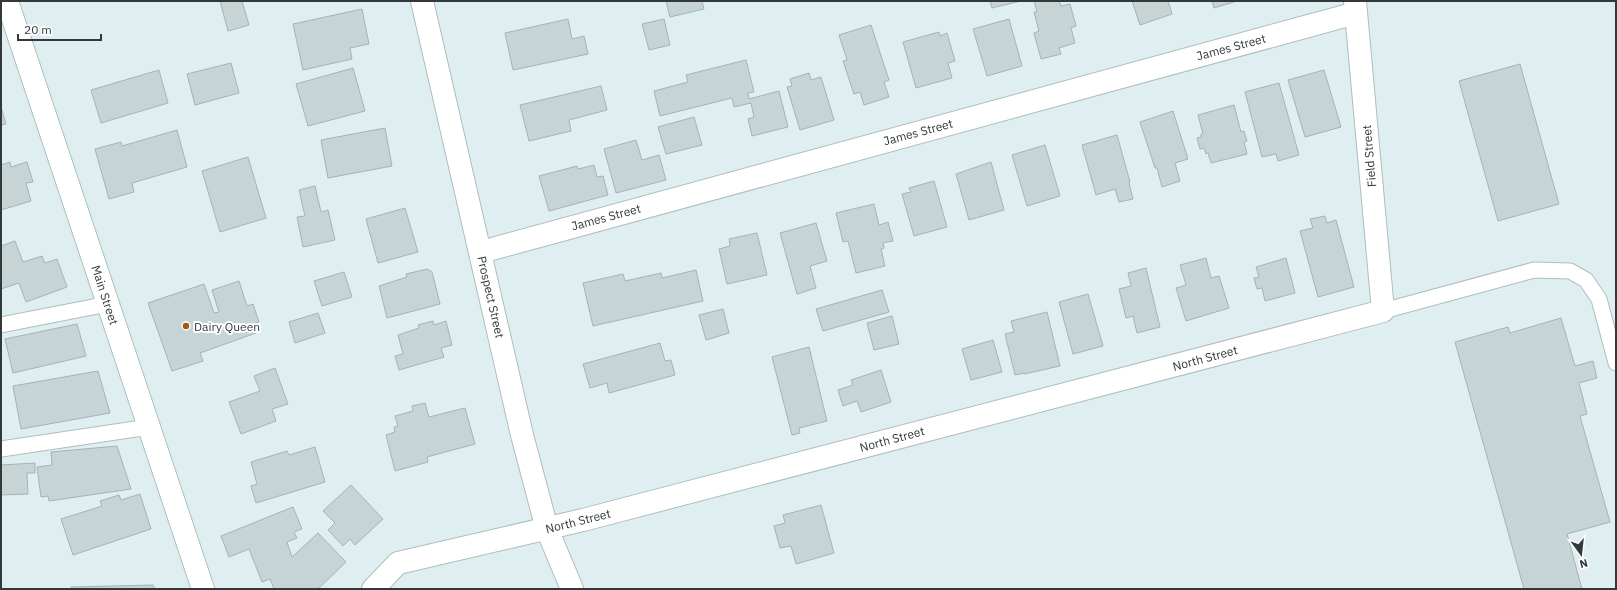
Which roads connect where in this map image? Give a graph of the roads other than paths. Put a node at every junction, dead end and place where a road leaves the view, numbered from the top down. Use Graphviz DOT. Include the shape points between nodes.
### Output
graph roads {
  1 [pos="7,1"];
  2 [pos="422,1"];
  3 [pos="1355,7"];
  4 [pos="481,252"];
  5 [pos="108,304"];
  6 [pos="1384,311"];
  7 [pos="1,325"];
  8 [pos="1616,363"];
  9 [pos="149,427"];
  10 [pos="1,449"];
  11 [pos="548,529"];
  12 [pos="203,589"];
  13 [pos="373,589"];
  14 [pos="572,589"];
  1 -- 5 [label="street, Main Street"];
  2 -- 4 [label="street, Prospect Street"];
  3 -- 4 [label="street, James Street"];
  3 -- 6 [label="street, Field Street"];
  4 -- 11 [label="street, Prospect Street" via="522,435"];
  5 -- 7 [label="lane"];
  5 -- 9 [label="street, Main Street"];
  6 -- 8 [label="lane" via="1534,270 1570,271 1586,280 1599,299"];
  6 -- 11 [label="street, North Street"];
  9 -- 10 [label="lane"];
  9 -- 12 [label="street, Main Street"];
  11 -- 13 [label="street, North Street" via="398,563"];
  11 -- 14 [label="street, Prospect Street"];
}
